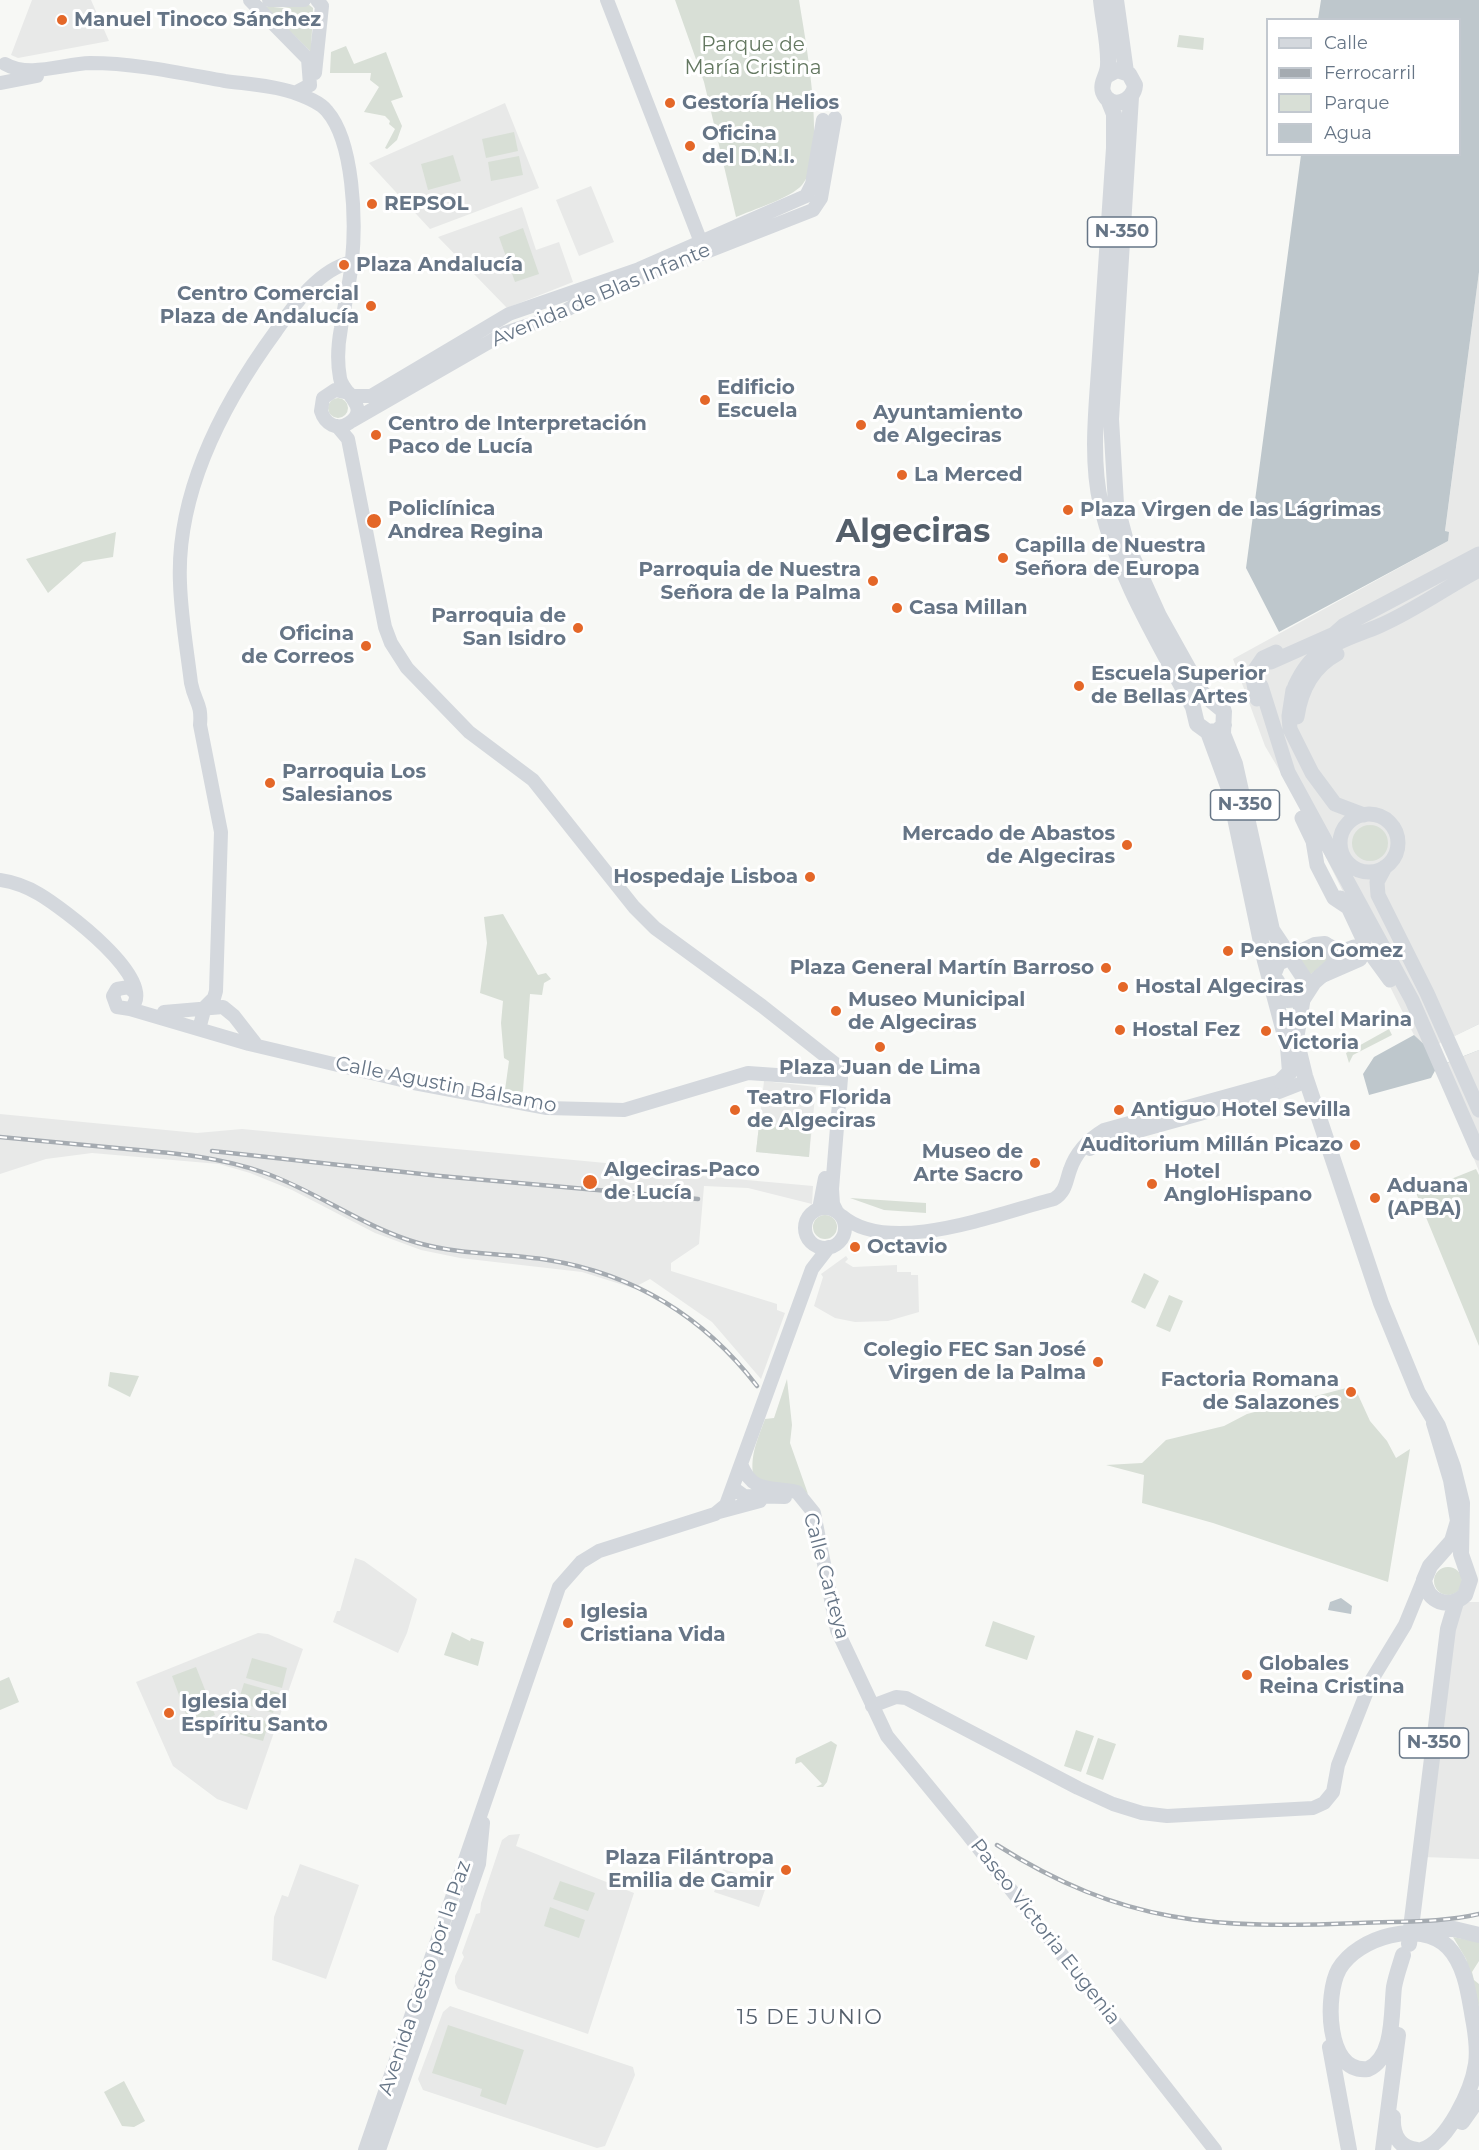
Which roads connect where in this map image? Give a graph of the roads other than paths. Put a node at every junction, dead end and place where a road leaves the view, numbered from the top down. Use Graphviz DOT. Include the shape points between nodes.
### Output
graph roads {
  1 [pos="250,0"];
  2 [pos="269,0"];
  3 [pos="304,0"];
  4 [pos="317,0"];
  5 [pos="606,0"];
  6 [pos="615,0"];
  7 [pos="1101,0"];
  8 [pos="1116,0"];
  9 [pos="262,13"];
  10 [pos="311,54"];
  11 [pos="3,60"];
  12 [pos="1126,72"];
  13 [pos="1106,76"];
  14 [pos="0,83"];
  15 [pos="295,93"];
  16 [pos="1131,97"];
  17 [pos="1108,99"];
  18 [pos="321,105"];
  19 [pos="829,119"];
  20 [pos="706,246"];
  21 [pos="349,262"];
  22 [pos="331,391"];
  23 [pos="351,394"];
  24 [pos="347,423"];
  25 [pos="1479,554"];
  26 [pos="1479,570"];
  27 [pos="1343,626"];
  28 [pos="1378,627"];
  29 [pos="1271,662"];
  30 [pos="1261,686"];
  31 [pos="1294,688"];
  32 [pos="1214,703"];
  33 [pos="1196,715"];
  34 [pos="1224,725"];
  35 [pos="1208,732"];
  36 [pos="1298,746"];
  37 [pos="1281,748"];
  38 [pos="1300,795"];
  39 [pos="1364,815"];
  40 [pos="1316,854"];
  41 [pos="1344,856"];
  42 [pos="1385,867"];
  43 [pos="0,880"];
  44 [pos="0,888"];
  45 [pos="1256,888"];
  46 [pos="1354,907"];
  47 [pos="1326,947"];
  48 [pos="1362,950"];
  49 [pos="1286,951"];
  50 [pos="1344,967"];
  51 [pos="1272,975"];
  52 [pos="1322,976"];
  53 [pos="118,988"];
  54 [pos="1303,999"];
  55 [pos="134,1000"];
  56 [pos="1412,1000"];
  57 [pos="205,1007"];
  58 [pos="237,1022"];
  59 [pos="199,1029"];
  60 [pos="1427,1030"];
  61 [pos="233,1039"];
  62 [pos="255,1043"];
  63 [pos="1288,1047"];
  64 [pos="838,1082"];
  65 [pos="1305,1086"];
  66 [pos="1280,1087"];
  67 [pos="1479,1110"];
  68 [pos="1479,1153"];
  69 [pos="1068,1179"];
  70 [pos="1340,1187"];
  71 [pos="819,1209"];
  72 [pos="839,1214"];
  73 [pos="874,1231"];
  74 [pos="814,1244"];
  75 [pos="835,1244"];
  76 [pos="812,1269"];
  77 [pos="1434,1423"];
  78 [pos="741,1464"];
  79 [pos="757,1487"];
  80 [pos="733,1488"];
  81 [pos="774,1497"];
  82 [pos="807,1503"];
  83 [pos="719,1512"];
  84 [pos="1464,1565"];
  85 [pos="1429,1569"];
  86 [pos="1436,1601"];
  87 [pos="874,1710"];
  88 [pos="484,1806"];
  89 [pos="1479,1935"];
  90 [pos="1406,1955"];
  91 [pos="1475,2014"];
  92 [pos="1394,2065"];
  93 [pos="1479,2075"];
  94 [pos="1471,2099"];
  95 [pos="365,2150"];
  96 [pos="379,2150"];
  97 [pos="1215,2150"];
  98 [pos="1349,2150"];
  99 [pos="1382,2150"];
  100 [pos="1420,2150"];
  101 [pos="1443,2150"];
  1 -- 9 [label="main road"];
  2 -- 3 [label="main road"];
  2 -- 9 [label="main road" via="262,4"];
  4 -- 10 [label="main road" via="322,6"];
  5 -- 20 [label="main road"];
  6 -- 20 [label="main road"];
  7 -- 13 [label="highway, N-350"];
  8 -- 12 [label="highway, N-350"];
  9 -- 10 [label="main road"];
  10 -- 15 [label="main road" via="310,85"];
  10 -- 18 [label="main road"];
  11 -- 14 [label="main road" via="6,75"];
  11 -- 15 [label="main road" via="22,70 78,64 126,65"];
  12 -- 13 [label="highway" via="1117,70"];
  12 -- 16 [label="highway, N-350" via="1135,85"];
  13 -- 17 [label="highway, N-350" via="1102,88"];
  14 -- 21 [label="main road" via="73,71 121,71 306,103 330,122 339,144 348,208"];
  15 -- 18 [label="main road"];
  16 -- 17 [label="highway" via="1120,103"];
  16 -- 32 [label="highway, N-350" via="1111,419 1116,504 1141,580 1196,684"];
  17 -- 33 [label="highway, N-350" via="1114,114 1114,147 1097,418 1101,503 1130,591"];
  18 -- 21 [label="main road" via="334,121 345,150 352,213"];
  19 -- 20 [label="main road, Avenida de Blas Infante" via="813,210"];
  20 -- 23 [label="main road, Avenida de Blas Infante" via="509,314 371,396"];
  20 -- 24 [label="main road, Avenida de Blas Infante" via="556,316 505,333"];
  21 -- 22 [label="main road" via="333,340"];
  21 -- 23 [label="main road" via="338,356 340,378"];
  21 -- 57 [label="main road" via="331,269 298,303 254,361 225,409 200,468 185,523 180,583 191,683 202,710 200,725 222,842 216,991"];
  22 -- 23 [label="main road"];
  22 -- 24 [label="main road" via="323,398 321,411 325,420"];
  23 -- 24 [label="main road" via="357,410"];
  24 -- 64 [label="main road" via="383,620 404,663 469,732 533,780 655,928 830,1058"];
  25 -- 27 [label="main road"];
  26 -- 28 [label="main road"];
  27 -- 29 [label="main road" via="1334,634"];
  27 -- 37 [label="main road" via="1272,654 1256,665 1252,684 1262,718"];
  28 -- 31 [label="main road" via="1320,652"];
  28 -- 36 [label="main road" via="1323,663 1309,680 1296,719"];
  29 -- 30 [label="main road" via="1261,672"];
  29 -- 31 [label="main road" via="1291,666 1296,675"];
  30 -- 31 [label="main road" via="1276,697 1285,696"];
  30 -- 37 [label="main road"];
  31 -- 36 [label="main road" via="1289,716"];
  32 -- 33 [label="highway" via="1200,706"];
  32 -- 34 [label="highway, N-350" via="1224,711"];
  33 -- 35 [label="highway, N-350" via="1197,724"];
  34 -- 35 [label="highway"];
  34 -- 45 [label="highway, N-350" via="1223,734 1235,764"];
  35 -- 45 [label="highway, N-350" via="1229,789"];
  36 -- 39 [label="main road" via="1323,792 1335,804"];
  37 -- 38 [label="main road"];
  37 -- 41 [label="main road" via="1297,768"];
  38 -- 40 [label="main road" via="1303,822"];
  38 -- 46 [label="main road"];
  39 -- 41 [label="main road" via="1345,828 1341,839"];
  39 -- 42 [label="main road" via="1382,817 1395,830 1398,847"];
  40 -- 46 [label="main road" via="1325,872 1335,879"];
  40 -- 46 [label="main road" via="1317,865 1334,898"];
  41 -- 42 [label="main road" via="1356,869 1368,872"];
  41 -- 56 [label="main road" via="1403,971"];
  42 -- 67 [label="main road" via="1377,882 1378,895"];
  43 -- 55 [label="main road" via="39,894 104,944 129,975"];
  44 -- 53 [label="main road" via="35,900 98,950 116,973"];
  45 -- 49 [label="highway, N-350" via="1272,930"];
  45 -- 51 [label="highway, N-350" via="1263,947"];
  46 -- 48 [label="main road"];
  46 -- 56 [label="main road"];
  47 -- 48 [label="main road" via="1345,952"];
  47 -- 49 [label="highway"];
  47 -- 50 [label="main road"];
  47 -- 52 [label="highway" via="1333,949 1336,960"];
  48 -- 50 [label="main road"];
  48 -- 60 [label="main road"];
  49 -- 51 [label="highway"];
  49 -- 54 [label="highway, N-350" via="1303,974"];
  50 -- 52 [label="main road"];
  51 -- 54 [label="highway" via="1284,997 1290,1001"];
  51 -- 63 [label="highway, N-350"];
  52 -- 54 [label="highway"];
  53 -- 55 [label="main road" via="129,987"];
  53 -- 55 [label="main road" via="113,996 120,1010"];
  54 -- 65 [label="highway, N-350" via="1296,1039"];
  55 -- 57 [label="main road" via="149,1009 168,1013"];
  55 -- 59 [label="main road, Calle Agustin Bálsamo"];
  56 -- 60 [label="main road"];
  57 -- 58 [label="main road" via="223,1007"];
  57 -- 59 [label="main road"];
  58 -- 61 [label="main road" via="239,1029"];
  58 -- 62 [label="main road"];
  59 -- 61 [label="main road, Calle Agustin Bálsamo"];
  60 -- 68 [label="main road"];
  61 -- 62 [label="main road, Calle Agustin Bálsamo"];
  62 -- 64 [label="main road, Calle Agustin Bálsamo" via="414,1083 547,1108 624,1110 748,1073"];
  63 -- 65 [label="highway, N-350"];
  63 -- 66 [label="highway" via="1290,1075"];
  64 -- 71 [label="main road"];
  64 -- 72 [label="main road" via="832,1189"];
  65 -- 66 [label="main road" via="1299,1094"];
  65 -- 70 [label="highway, N-350"];
  65 -- 70 [label="highway, N-350" via="1335,1184"];
  66 -- 69 [label="main road" via="1099,1142"];
  66 -- 69 [label="main road" via="1104,1130 1087,1141"];
  69 -- 73 [label="main road" via="1054,1199 947,1229"];
  70 -- 77 [label="highway, N-350" via="1393,1336"];
  71 -- 72 [label="main road" via="828,1208"];
  71 -- 74 [label="main road" via="811,1213 806,1223 806,1234"];
  72 -- 73 [label="main road" via="856,1227"];
  72 -- 75 [label="main road" via="845,1228"];
  73 -- 75 [label="main road"];
  74 -- 75 [label="main road"];
  74 -- 76 [label="main road"];
  75 -- 76 [label="main road"];
  76 -- 78 [label="main road"];
  77 -- 84 [label="highway, N-350" via="1460,1489"];
  77 -- 85 [label="highway, N-350" via="1458,1521 1452,1541"];
  78 -- 79 [label="main road" via="749,1481"];
  78 -- 80 [label="main road"];
  79 -- 80 [label="main road"];
  79 -- 82 [label="main road" via="797,1492"];
  80 -- 81 [label="main road" via="744,1496"];
  80 -- 83 [label="main road"];
  81 -- 82 [label="main road"];
  81 -- 83 [label="main road, Avenida Gesto por la Paz"];
  82 -- 87 [label="main road, Calle Carteya" via="814,1513 837,1630"];
  83 -- 88 [label="main road, Avenida Gesto por la Paz" via="599,1551 582,1562 559,1587"];
  84 -- 85 [label="highway" via="1450,1558"];
  84 -- 86 [label="highway, N-350" via="1470,1575 1465,1595"];
  85 -- 86 [label="highway, N-350" via="1426,1590"];
  86 -- 87 [label="main road" via="1405,1625 1371,1681 1338,1765 1333,1792 1313,1808 1167,1815 1142,1812 1078,1788 906,1698 896,1697 883,1710"];
  86 -- 90 [label="highway, N-350" via="1445,1624"];
  87 -- 97 [label="main road, Paseo Victoria Eugenia" via="887,1736"];
  88 -- 95 [label="main road, Avenida Gesto por la Paz"];
  88 -- 96 [label="main road, Avenida Gesto por la Paz" via="479,1864"];
  89 -- 98 [label="highway" via="1454,1929 1390,1930 1366,1937 1337,1960 1327,1996 1328,2026"];
  90 -- 91 [label="highway" via="1395,1984 1388,2040 1381,2058 1368,2069 1348,2066 1335,2043 1335,1982 1348,1957 1373,1941 1403,1934 1419,1935 1447,1946 1459,1962"];
  90 -- 92 [label="highway, N-350"];
  90 -- 99 [label="highway, N-350"];
  91 -- 94 [label="highway" via="1476,2063"];
  92 -- 99 [label="highway, N-350"];
  92 -- 100 [label="highway" via="1393,2131 1404,2146"];
  93 -- 94 [label="highway"];
  94 -- 100 [label="highway" via="1436,2142"];
  94 -- 101 [label="highway"];
}
